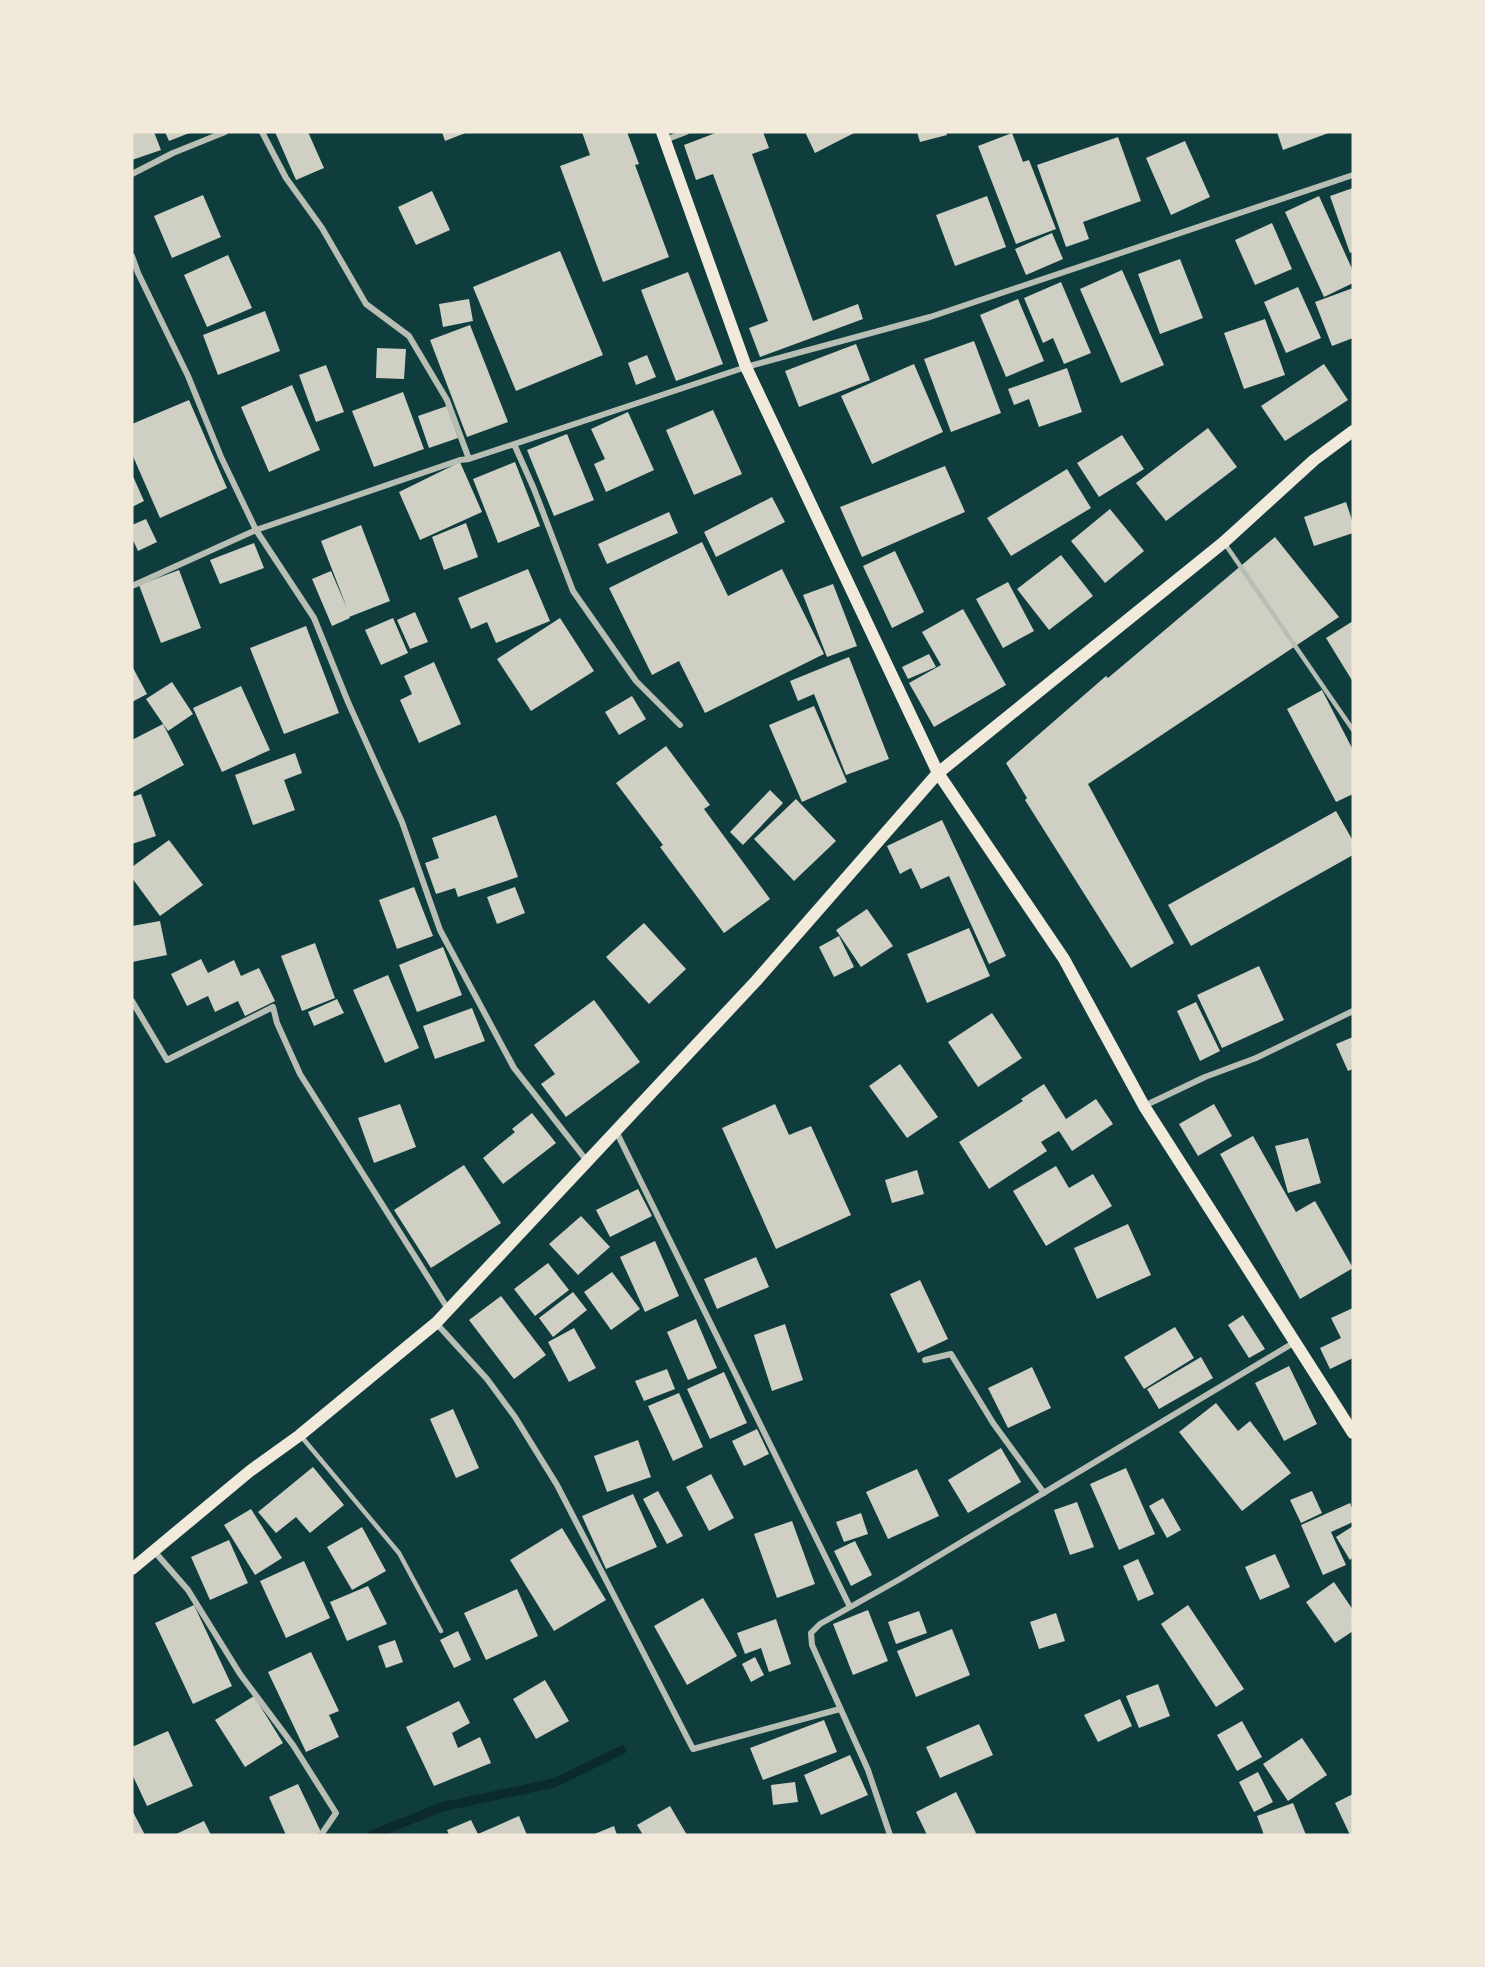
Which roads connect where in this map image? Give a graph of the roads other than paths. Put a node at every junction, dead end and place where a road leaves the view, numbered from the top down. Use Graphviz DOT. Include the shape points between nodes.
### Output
graph roads {
  1 [pos="225,132"];
  2 [pos="262,132"];
  3 [pos="686,132"];
  4 [pos="664,136"];
  5 [pos="132,174"];
  6 [pos="1353,175"];
  7 [pos="132,256"];
  8 [pos="746,367"];
  9 [pos="1353,431"];
  10 [pos="514,444"];
  11 [pos="469,459"];
  12 [pos="256,530"];
  13 [pos="1224,542"];
  14 [pos="132,586"];
  15 [pos="680,724"];
  16 [pos="1353,730"];
  17 [pos="938,773"];
  18 [pos="132,1001"];
  19 [pos="1353,1011"];
  20 [pos="1144,1106"];
  21 [pos="616,1131"];
  22 [pos="587,1161"];
  23 [pos="449,1309"];
  24 [pos="436,1323"];
  25 [pos="1295,1342"];
  26 [pos="925,1360"];
  27 [pos="1353,1433"];
  28 [pos="300,1435"];
  29 [pos="1044,1493"];
  30 [pos="154,1551"];
  31 [pos="132,1569"];
  32 [pos="850,1607"];
  33 [pos="441,1631"];
  34 [pos="840,1708"];
  35 [pos="321,1835"];
  36 [pos="890,1835"];
  1 -- 5 [label="street"];
  2 -- 11 [label="street" via="286,178 322,228 366,304 409,336 447,400"];
  3 -- 4 [label="street"];
  4 -- 8 [label="main road"];
  6 -- 8 [label="street" via="930,317"];
  7 -- 12 [label="street"];
  8 -- 10 [label="street"];
  8 -- 17 [label="main road"];
  9 -- 13 [label="main road" via="1314,460"];
  10 -- 11 [label="street"];
  10 -- 15 [label="street" via="573,591 636,681"];
  11 -- 12 [label="street"];
  12 -- 14 [label="street"];
  12 -- 22 [label="street" via="314,618 402,822 440,930 514,1068"];
  13 -- 16 [label="lane"];
  13 -- 17 [label="main road"];
  17 -- 20 [label="main road" via="1064,959"];
  17 -- 21 [label="main road" via="756,981"];
  18 -- 23 [label="street" via="167,1060 273,1007 300,1074"];
  19 -- 20 [label="street"];
  20 -- 25 [label="main road"];
  21 -- 22 [label="main road"];
  21 -- 32 [label="street"];
  22 -- 23 [label="main road"];
  23 -- 24 [label="main road"];
  24 -- 28 [label="main road"];
  24 -- 34 [label="street" via="487,1379 557,1485 693,1749"];
  25 -- 27 [label="main road"];
  25 -- 29 [label="street"];
  26 -- 29 [label="street" via="951,1354 993,1423"];
  28 -- 30 [label="main road"];
  28 -- 33 [label="lane" via="399,1552"];
  29 -- 32 [label="street"];
  30 -- 31 [label="main road"];
  30 -- 35 [label="street" via="189,1590 240,1674 293,1745 336,1813"];
  32 -- 34 [label="street" via="811,1633 812,1645"];
  34 -- 36 [label="street" via="868,1770"];
}
